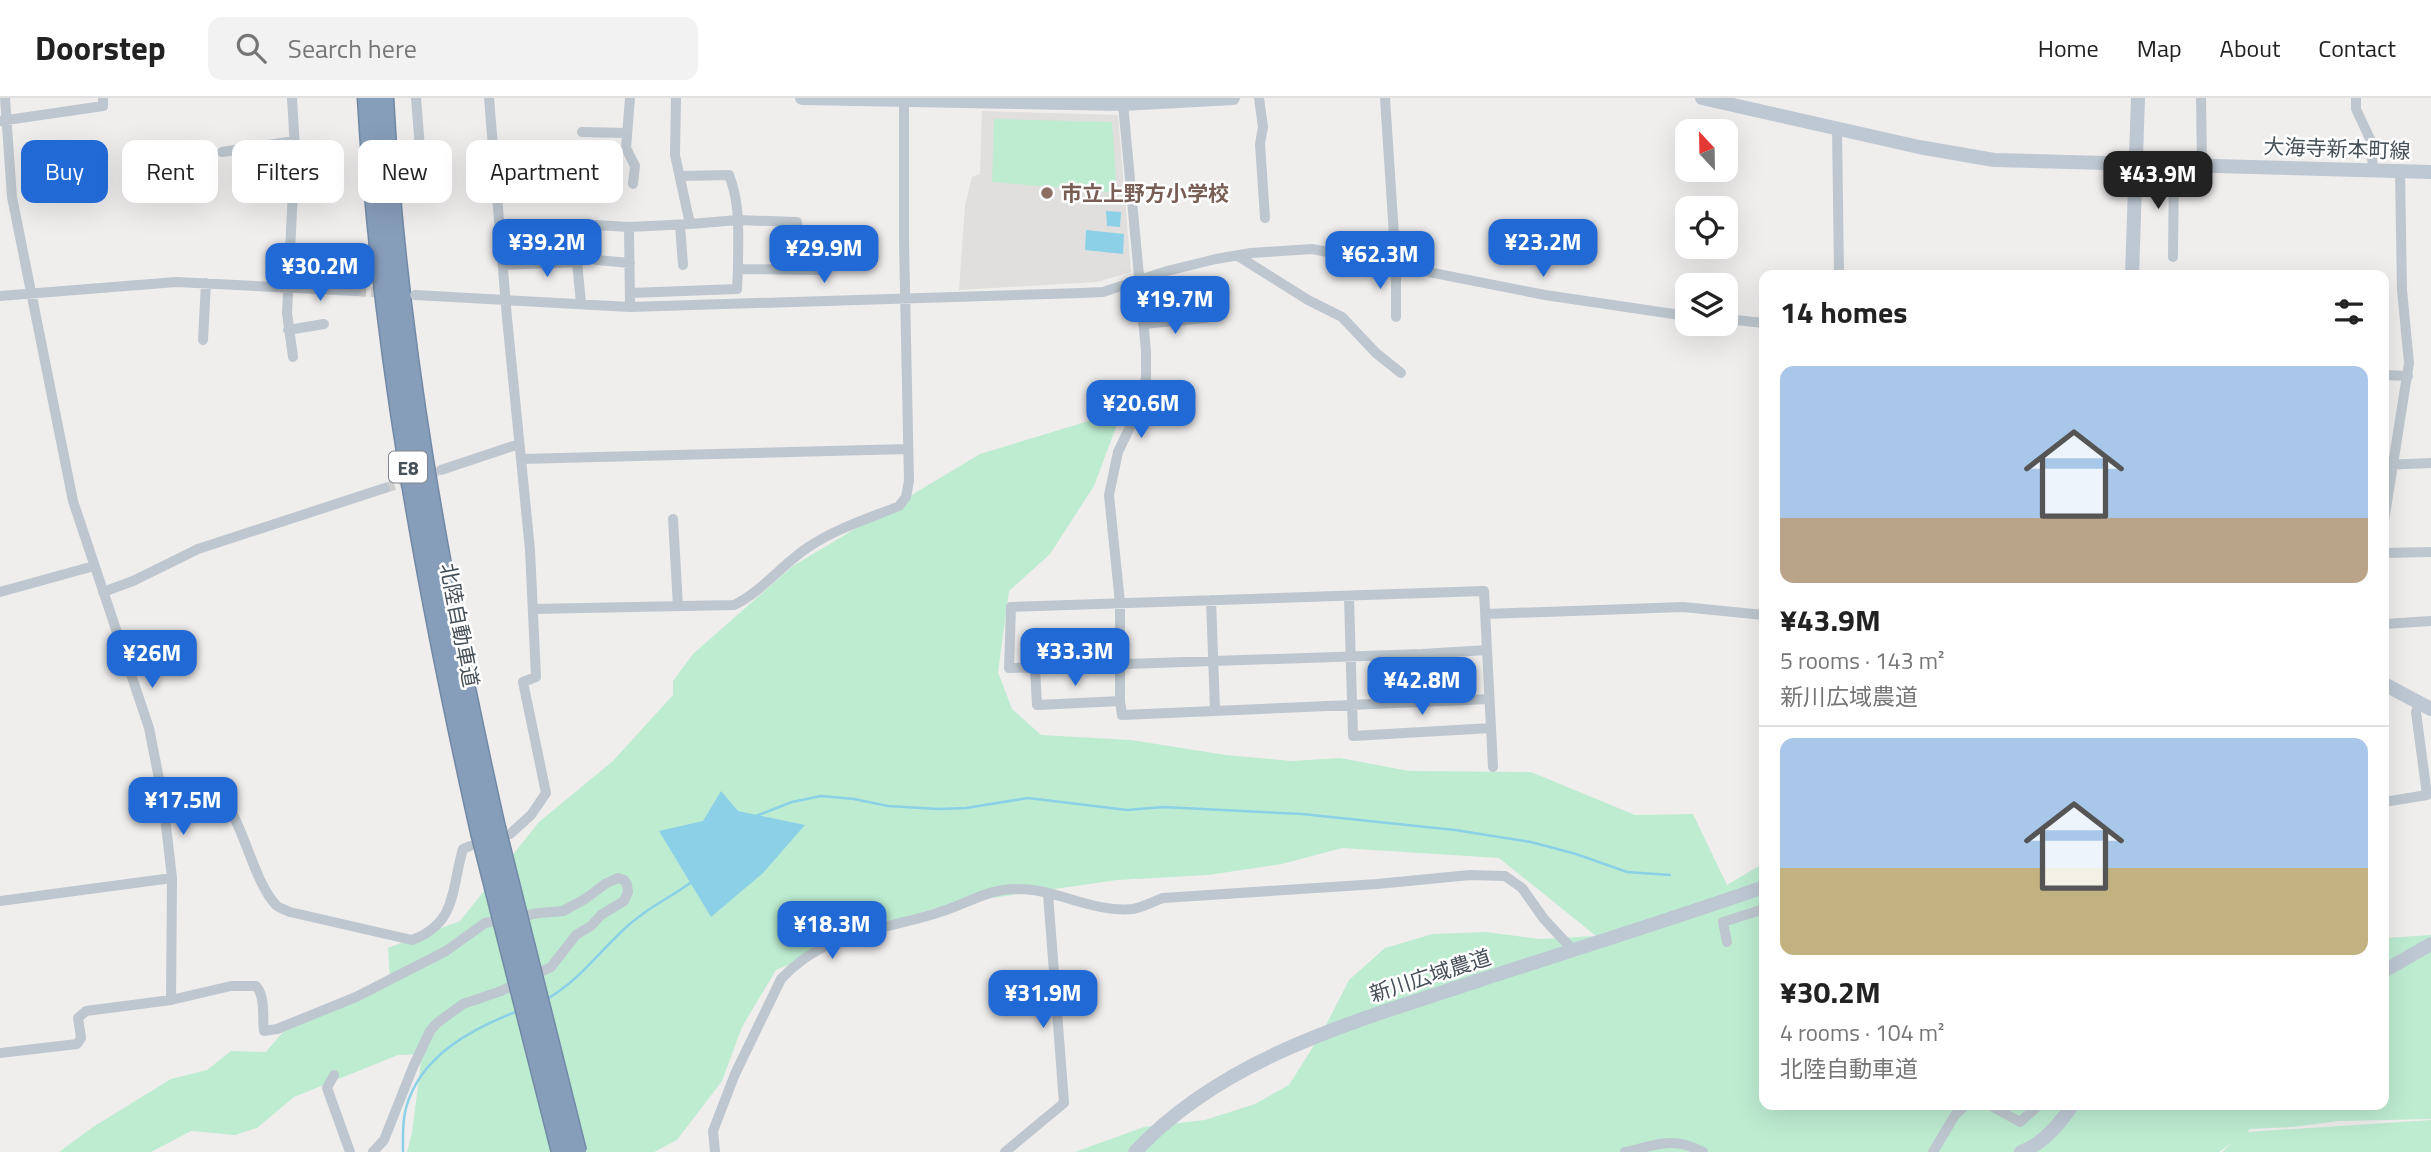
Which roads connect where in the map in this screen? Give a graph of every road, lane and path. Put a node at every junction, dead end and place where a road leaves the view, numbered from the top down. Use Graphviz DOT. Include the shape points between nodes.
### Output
graph roads {
  1 [pos="5,98"];
  2 [pos="103,98"];
  3 [pos="292,98"];
  4 [pos="367,98"];
  5 [pos="384,98"];
  6 [pos="416,98"];
  7 [pos="489,98"];
  8 [pos="630,98"];
  9 [pos="676,98"];
  10 [pos="802,98"];
  11 [pos="812,98"];
  12 [pos="1233,98"];
  13 [pos="1259,98"];
  14 [pos="1385,98"];
  15 [pos="1702,98"];
  16 [pos="2138,98"];
  17 [pos="2201,98"];
  18 [pos="2356,98"];
  19 [pos="899,99"];
  20 [pos="1183,99"];
  21 [pos="1722,100"];
  22 [pos="1123,104"];
  23 [pos="4,120"];
  24 [pos="1837,128"];
  25 [pos="582,132"];
  26 [pos="627,133"];
  27 [pos="295,140"];
  28 [pos="419,140"];
  29 [pos="232,150"];
  30 [pos="222,152"];
  31 [pos="2136,163"];
  32 [pos="2174,164"];
  33 [pos="2202,165"];
  34 [pos="2372,170"];
  35 [pos="2400,172"];
  36 [pos="2431,172"];
  37 [pos="680,176"];
  38 [pos="633,184"];
  39 [pos="292,203"];
  40 [pos="1265,218"];
  41 [pos="738,220"];
  42 [pos="685,225"];
  43 [pos="629,227"];
  44 [pos="1238,256"];
  45 [pos="2173,257"];
  46 [pos="630,263"];
  47 [pos="504,265"];
  48 [pos="682,265"];
  49 [pos="1396,266"];
  50 [pos="738,269"];
  51 [pos="1839,270"];
  52 [pos="2133,270"];
  53 [pos="1138,281"];
  54 [pos="206,283"];
  55 [pos="287,286"];
  56 [pos="356,290"];
  57 [pos="31,293"];
  58 [pos="630,293"];
  59 [pos="415,295"];
  60 [pos="0,296"];
  61 [pos="507,299"];
  62 [pos="905,299"];
  63 [pos="581,303"];
  64 [pos="630,307"];
  65 [pos="1675,314"];
  66 [pos="1396,317"];
  67 [pos="1206,318"];
  68 [pos="1738,320"];
  69 [pos="1759,322"];
  70 [pos="324,324"];
  71 [pos="1143,324"];
  72 [pos="288,330"];
  73 [pos="203,340"];
  74 [pos="293,357"];
  75 [pos="1401,373"];
  76 [pos="2389,375"];
  77 [pos="2408,376"];
  78 [pos="519,444"];
  79 [pos="908,449"];
  80 [pos="521,459"];
  81 [pos="2431,463"];
  82 [pos="2389,465"];
  83 [pos="441,470"];
  84 [pos="385,488"];
  85 [pos="673,519"];
  86 [pos="2431,552"];
  87 [pos="2389,553"];
  88 [pos="94,566"];
  89 [pos="0,592"];
  90 [pos="103,592"];
  91 [pos="1349,597"];
  92 [pos="1211,600"];
  93 [pos="1120,603"];
  94 [pos="678,606"];
  95 [pos="533,609"];
  96 [pos="1486,614"];
  97 [pos="1759,615"];
  98 [pos="2431,621"];
  99 [pos="2389,624"];
  100 [pos="1487,649"];
  101 [pos="1352,656"];
  102 [pos="1212,661"];
  103 [pos="1122,664"];
  104 [pos="1035,668"];
  105 [pos="2389,687"];
  106 [pos="1489,699"];
  107 [pos="1120,701"];
  108 [pos="1352,705"];
  109 [pos="2425,706"];
  110 [pos="1215,710"];
  111 [pos="1491,728"];
  112 [pos="1493,767"];
  113 [pos="163,799"];
  114 [pos="2389,801"];
  115 [pos="489,835"];
  116 [pos="172,878"];
  117 [pos="1759,889"];
  118 [pos="1048,894"];
  119 [pos="0,901"];
  120 [pos="1759,911"];
  121 [pos="1727,942"];
  122 [pos="2431,944"];
  123 [pos="1572,949"];
  124 [pos="2389,968"];
  125 [pos="171,1000"];
  126 [pos="0,1053"];
  127 [pos="334,1075"];
  128 [pos="1960,1110"];
  129 [pos="1999,1110"];
  130 [pos="2033,1110"];
  131 [pos="2069,1110"];
  132 [pos="349,1152"];
  133 [pos="373,1152"];
  134 [pos="561,1152"];
  135 [pos="576,1152"];
  136 [pos="715,1152"];
  137 [pos="1005,1152"];
  138 [pos="1135,1152"];
  139 [pos="1625,1152"];
  140 [pos="1703,1152"];
  141 [pos="1933,1152"];
  142 [pos="2021,1152"];
  1 -- 23 [label="street"];
  2 -- 23 [label="street" via="103,106"];
  3 -- 27 [label="street"];
  4 -- 115 [label="highway, 北陸自動車道 / E8" via="384,286 411,485 441,650"];
  5 -- 115 [label="highway, 北陸自動車道 / E8" via="401,299 426,480"];
  6 -- 28 [label="street"];
  7 -- 47 [label="street"];
  8 -- 26 [label="street"];
  9 -- 37 [label="street" via="675,155"];
  10 -- 11 [label="main road"];
  11 -- 19 [label="main road"];
  12 -- 20 [label="main road"];
  13 -- 40 [label="street"];
  14 -- 49 [label="street"];
  15 -- 21 [label="main road, 大海寺新本町線"];
  16 -- 31 [label="main road"];
  17 -- 33 [label="street"];
  18 -- 34 [label="street" via="2356,109 2371,141"];
  19 -- 22 [label="main road"];
  19 -- 62 [label="street"];
  20 -- 22 [label="main road"];
  21 -- 24 [label="main road, 大海寺新本町線"];
  22 -- 53 [label="street"];
  23 -- 57 [label="street" via="12,197"];
  24 -- 31 [label="main road, 大海寺新本町線" via="1994,160"];
  24 -- 51 [label="street"];
  25 -- 26 [label="street"];
  26 -- 38 [label="street" via="626,148 635,166"];
  29 -- 30 [label="street"];
  31 -- 32 [label="main road, 大海寺新本町線"];
  31 -- 52 [label="main road"];
  32 -- 33 [label="main road, 大海寺新本町線"];
  32 -- 45 [label="street"];
  33 -- 34 [label="main road, 大海寺新本町線"];
  34 -- 35 [label="main road, 大海寺新本町線"];
  35 -- 36 [label="main road, 大海寺新本町線"];
  35 -- 77 [label="street"];
  37 -- 41 [label="street" via="729,175"];
  37 -- 42 [label="street"];
  39 -- 55 [label="street"];
  41 -- 42 [label="street"];
  41 -- 50 [label="street"];
  41 -- 50 [label="street" via="797,222 797,239 820,270"];
  42 -- 43 [label="street"];
  42 -- 48 [label="street"];
  43 -- 46 [label="street"];
  43 -- 46 [label="street" via="596,225 597,260"];
  44 -- 49 [label="street" via="1312,249"];
  44 -- 53 [label="street"];
  44 -- 75 [label="street" via="1342,317"];
  46 -- 58 [label="street"];
  47 -- 61 [label="street"];
  47 -- 63 [label="street" via="577,262"];
  49 -- 65 [label="street" via="1545,296"];
  49 -- 66 [label="street"];
  50 -- 58 [label="street" via="737,289"];
  53 -- 62 [label="street" via="1103,292"];
  53 -- 71 [label="street"];
  54 -- 55 [label="street"];
  54 -- 57 [label="street"];
  54 -- 73 [label="street"];
  55 -- 56 [label="street"];
  55 -- 72 [label="street"];
  57 -- 60 [label="street"];
  57 -- 88 [label="street" via="73,501"];
  58 -- 64 [label="street"];
  59 -- 61 [label="street"];
  61 -- 63 [label="street"];
  61 -- 78 [label="street"];
  62 -- 64 [label="street"];
  62 -- 79 [label="street"];
  63 -- 64 [label="street"];
  67 -- 71 [label="street"];
  68 -- 69 [label="street"];
  70 -- 72 [label="street"];
  71 -- 93 [label="street" via="1146,377 1142,402 1118,452 1109,495"];
  72 -- 74 [label="street"];
  76 -- 77 [label="street"];
  77 -- 82 [label="street"];
  78 -- 80 [label="street"];
  78 -- 83 [label="street"];
  79 -- 80 [label="street"];
  79 -- 94 [label="street" via="909,481 899,506 812,544 734,605"];
  80 -- 95 [label="street"];
  81 -- 82 [label="street"];
  84 -- 90 [label="street" via="198,549"];
  85 -- 94 [label="street"];
  86 -- 87 [label="street"];
  88 -- 89 [label="street"];
  88 -- 90 [label="street"];
  90 -- 113 [label="street" via="149,728"];
  91 -- 92 [label="street"];
  91 -- 96 [label="street" via="1484,591"];
  91 -- 101 [label="street"];
  92 -- 93 [label="street"];
  92 -- 102 [label="street"];
  93 -- 103 [label="street"];
  93 -- 104 [label="street" via="1011,607 1009,668"];
  94 -- 95 [label="street"];
  95 -- 115 [label="street" via="536,677 523,682 546,793 531,815"];
  96 -- 97 [label="street" via="1683,607"];
  96 -- 100 [label="street"];
  98 -- 99 [label="street"];
  100 -- 101 [label="street"];
  100 -- 106 [label="street"];
  101 -- 102 [label="street"];
  101 -- 108 [label="street"];
  102 -- 103 [label="street"];
  102 -- 110 [label="street"];
  103 -- 104 [label="street"];
  103 -- 107 [label="street"];
  104 -- 107 [label="street" via="1037,705"];
  105 -- 109 [label="main road"];
  106 -- 108 [label="street"];
  106 -- 111 [label="street"];
  107 -- 110 [label="street" via="1122,715"];
  108 -- 110 [label="street"];
  108 -- 111 [label="street" via="1353,736"];
  109 -- 114 [label="street" via="2416,712 2427,795"];
  111 -- 112 [label="street"];
  113 -- 115 [label="street" via="233,815 276,906 412,940 428,934 443,920 463,849"];
  113 -- 116 [label="street"];
  115 -- 134 [label="highway, 北陸自動車道 / E8, bridge"];
  115 -- 135 [label="highway, 北陸自動車道 / E8, bridge"];
  116 -- 119 [label="street"];
  116 -- 125 [label="street"];
  117 -- 123 [label="main road, 新川広域農道"];
  118 -- 123 [label="street" via="1106,909 1136,908 1163,898 1505,876 1522,888"];
  118 -- 136 [label="street" via="1018,889 984,893 947,910 844,937 792,967 780,979 735,1074 713,1131"];
  118 -- 137 [label="street" via="1064,1103"];
  120 -- 121 [label="street" via="1723,922"];
  122 -- 124 [label="main road"];
  123 -- 138 [label="main road, 新川広域農道" via="1316,1035 1212,1088 1186,1105"];
  125 -- 126 [label="street" via="86,1011 78,1018 81,1038 77,1044"];
  125 -- 133 [label="street" via="230,986 256,986 261,992 264,1031 277,1029 356,997 446,951 485,923 563,911 605,884 624,880 628,892 624,901 576,935 551,967 463,1004 437,1023 413,1067 384,1140"];
  127 -- 132 [label="street" via="327,1088"];
  128 -- 141 [label="street"];
  129 -- 130 [label="street" via="2020,1122"];
  131 -- 142 [label="main road" via="2035,1147"];
  139 -- 140 [label="street" via="1666,1142 1686,1143"];
}
